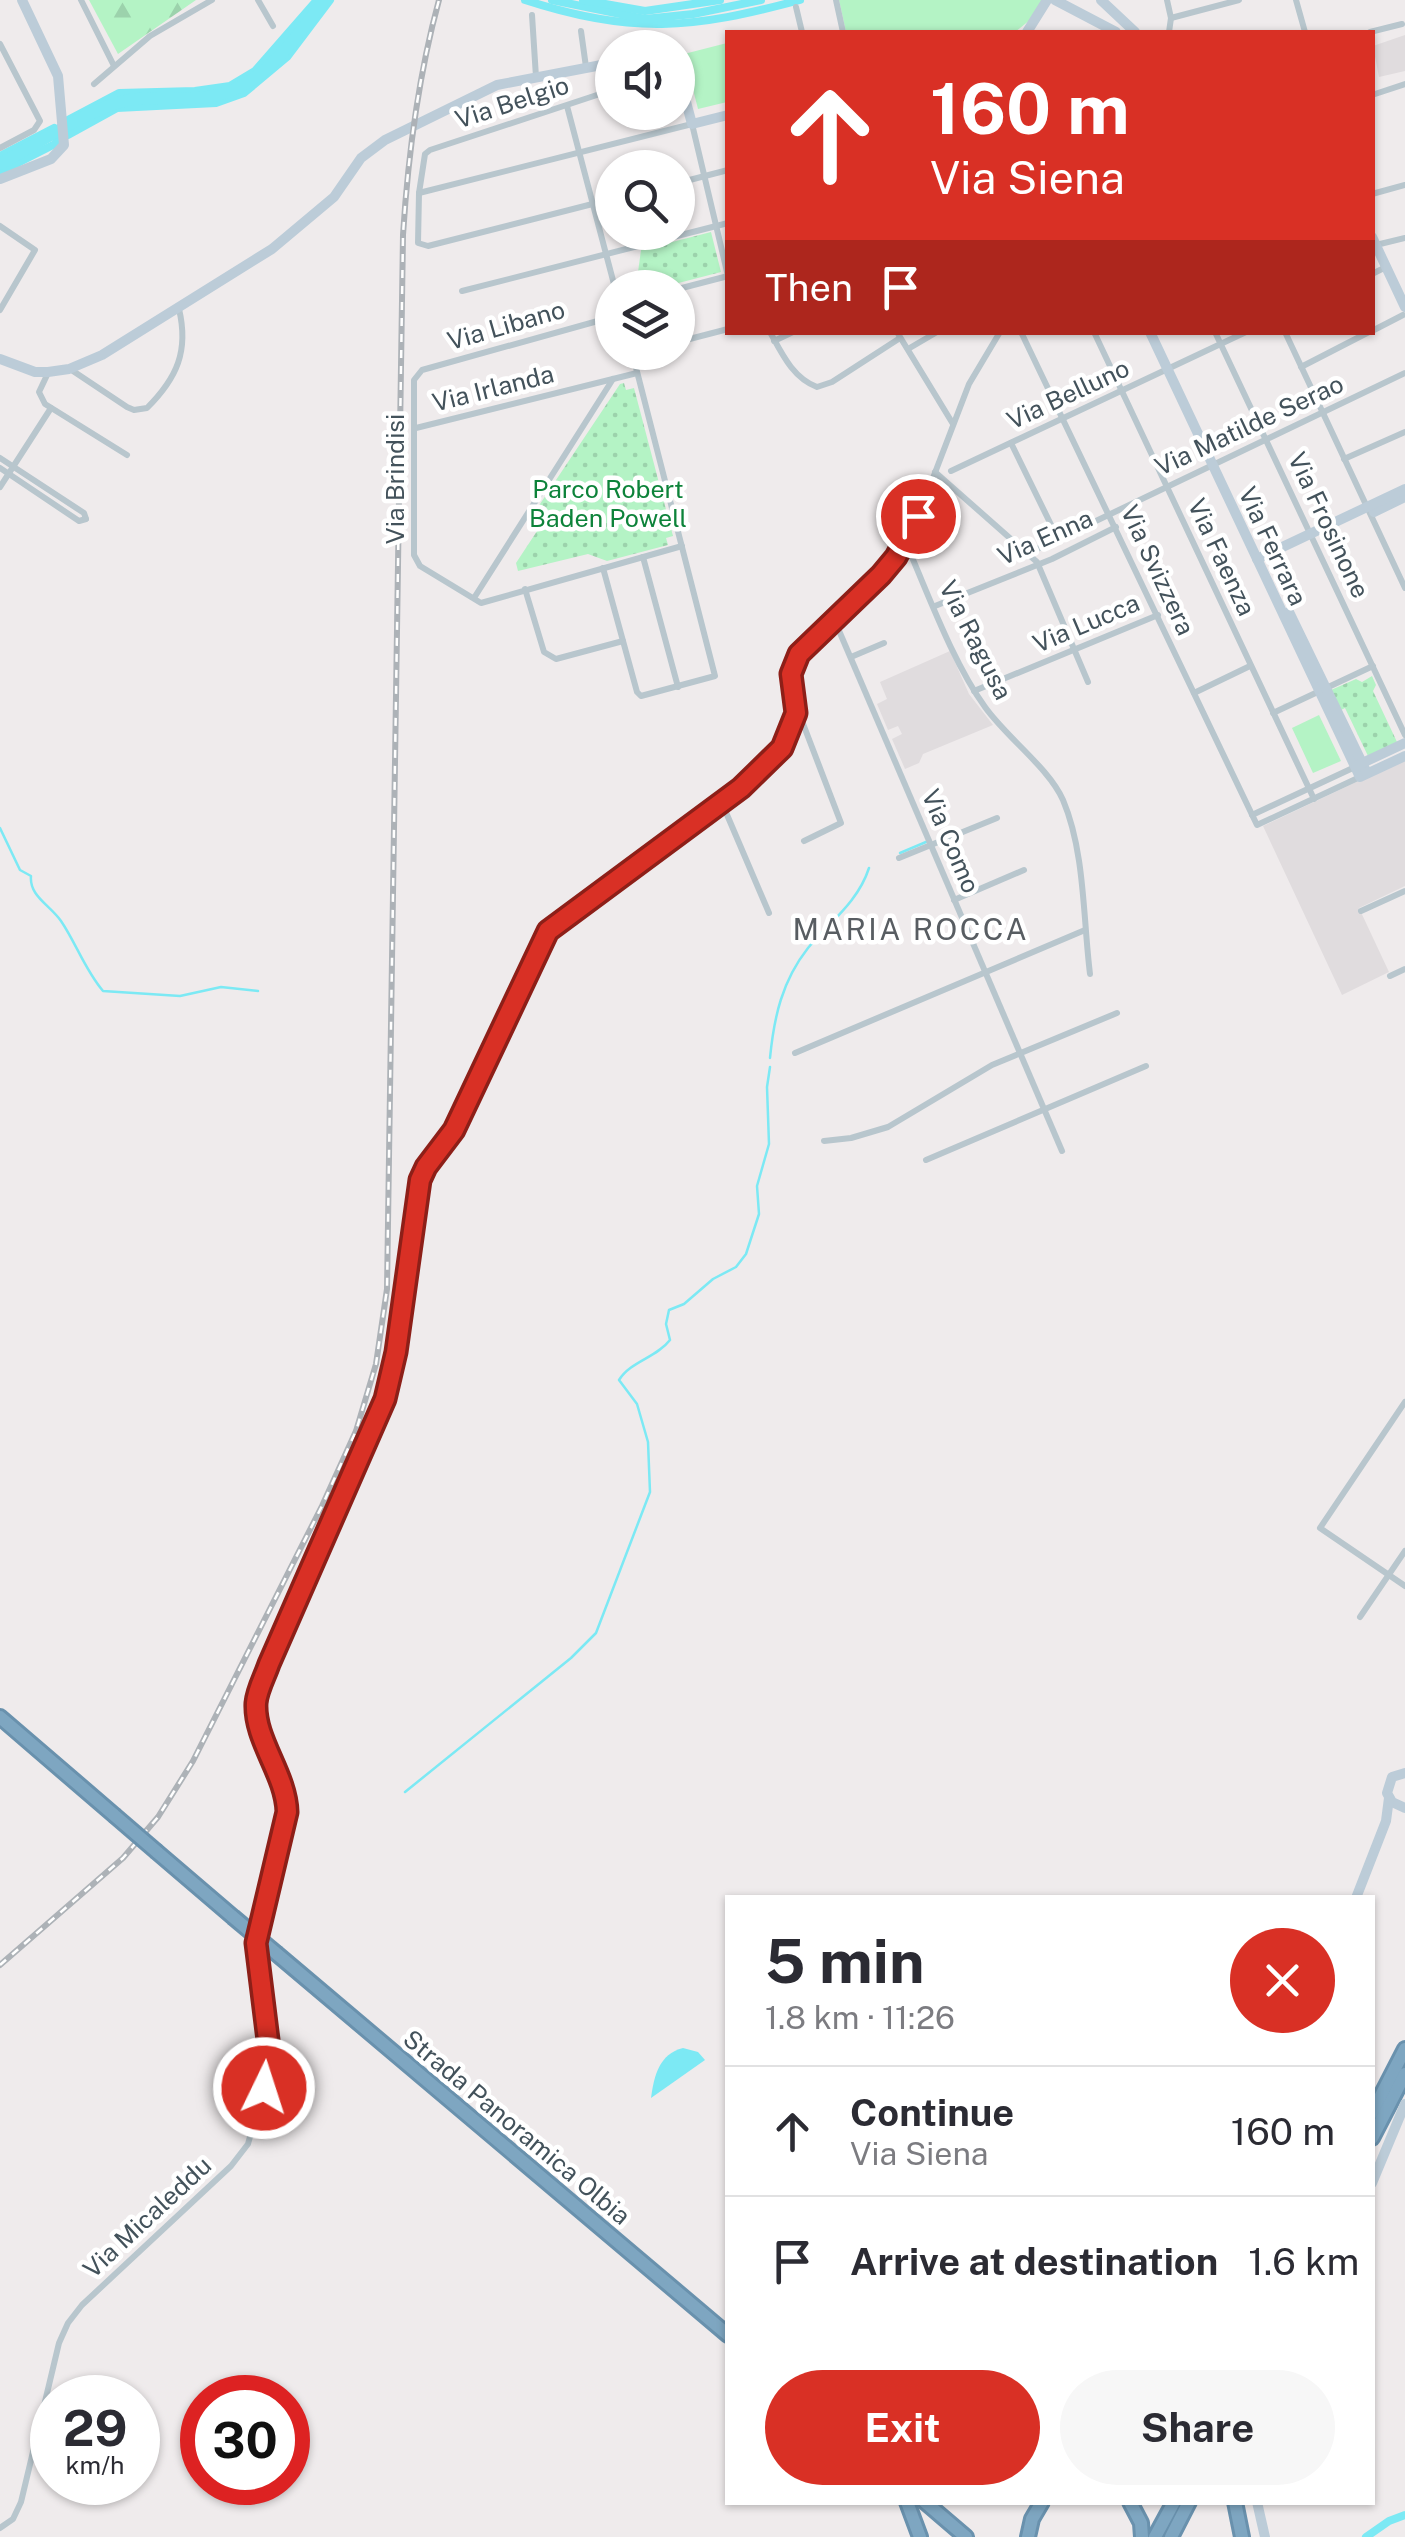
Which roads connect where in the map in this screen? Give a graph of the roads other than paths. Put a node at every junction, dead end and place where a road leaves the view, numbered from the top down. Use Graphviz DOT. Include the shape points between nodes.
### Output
graph roads {
  1 [pos="22,0"];
  2 [pos="81,0"];
  3 [pos="212,0"];
  4 [pos="258,0"];
  5 [pos="836,0"];
  6 [pos="1051,0"];
  7 [pos="1100,0"];
  8 [pos="1167,0"];
  9 [pos="1240,0"];
  10 [pos="1296,0"];
  11 [pos="796,8"];
  12 [pos="532,15"];
  13 [pos="1171,18"];
  14 [pos="1402,24"];
  15 [pos="273,26"];
  16 [pos="802,30"];
  17 [pos="842,30"];
  18 [pos="1028,30"];
  19 [pos="1112,30"];
  20 [pos="1133,30"];
  21 [pos="1169,30"];
  22 [pos="1304,30"];
  23 [pos="581,31"];
  24 [pos="1375,31"];
  25 [pos="0,44"];
  26 [pos="114,66"];
  27 [pos="595,66"];
  28 [pos="586,67"];
  29 [pos="536,76"];
  30 [pos="94,84"];
  31 [pos="1405,84"];
  32 [pos="1375,94"];
  33 [pos="595,96"];
  34 [pos="566,106"];
  35 [pos="725,116"];
  36 [pos="695,123"];
  37 [pos="669,130"];
  38 [pos="693,130"];
  39 [pos="0,148"];
  40 [pos="579,154"];
  41 [pos="725,171"];
  42 [pos="704,176"];
  43 [pos="695,178"];
  44 [pos="0,179"];
  45 [pos="1405,185"];
  46 [pos="419,193"];
  47 [pos="1375,193"];
  48 [pos="593,204"];
  49 [pos="725,224"];
  50 [pos="0,226"];
  51 [pos="716,226"];
  52 [pos="1405,238"];
  53 [pos="1375,244"];
  54 [pos="1375,246"];
  55 [pos="606,254"];
  56 [pos="725,264"];
  57 [pos="610,270"];
  58 [pos="1377,272"];
  59 [pos="725,277"];
  60 [pos="695,285"];
  61 [pos="1402,291"];
  62 [pos="462,292"];
  63 [pos="179,309"];
  64 [pos="0,310"];
  65 [pos="1404,314"];
  66 [pos="595,322"];
  67 [pos="725,330"];
  68 [pos="1375,330"];
  69 [pos="772,335"];
  70 [pos="786,335"];
  71 [pos="899,335"];
  72 [pos="932,335"];
  73 [pos="998,335"];
  74 [pos="1024,335"];
  75 [pos="1095,335"];
  76 [pos="1154,335"];
  77 [pos="1217,335"];
  78 [pos="1240,335"];
  79 [pos="1286,335"];
  80 [pos="1365,335"];
  81 [pos="695,338"];
  82 [pos="774,340"];
  83 [pos="1221,344"];
  84 [pos="908,349"];
  85 [pos="0,360"];
  86 [pos="1301,367"];
  87 [pos="69,368"];
  88 [pos="1170,369"];
  89 [pos="636,370"];
  90 [pos="48,372"];
  91 [pos="637,373"];
  92 [pos="1405,373"];
  93 [pos="414,380"];
  94 [pos="614,380"];
  95 [pos="1122,392"];
  96 [pos="51,408"];
  97 [pos="1322,412"];
  98 [pos="1065,418"];
  99 [pos="953,424"];
  100 [pos="416,428"];
  101 [pos="1405,432"];
  102 [pos="949,439"];
  103 [pos="1266,440"];
  104 [pos="1011,443"];
  105 [pos="127,454"];
  106 [pos="0,458"];
  107 [pos="1344,459"];
  108 [pos="1216,463"];
  109 [pos="0,468"];
  110 [pos="950,469"];
  111 [pos="10,470"];
  112 [pos="938,474"];
  113 [pos="1166,486"];
  114 [pos="0,487"];
  115 [pos="1405,489"];
  116 [pos="956,491"];
  117 [pos="1405,497"];
  118 [pos="925,502"];
  119 [pos="1369,510"];
  120 [pos="1110,514"];
  121 [pos="1116,527"];
  122 [pos="1313,536"];
  123 [pos="1058,539"];
  124 [pos="904,540"];
  125 [pos="682,546"];
  126 [pos="1029,553"];
  127 [pos="643,557"];
  128 [pos="1261,560"];
  129 [pos="1037,562"];
  130 [pos="603,568"];
  131 [pos="526,588"];
  132 [pos="1405,588"];
  133 [pos="478,600"];
  134 [pos="934,606"];
  135 [pos="1158,615"];
  136 [pos="834,620"];
  137 [pos="623,641"];
  138 [pos="884,642"];
  139 [pos="1074,650"];
  140 [pos="851,657"];
  141 [pos="1250,666"];
  142 [pos="1373,666"];
  143 [pos="1088,682"];
  144 [pos="678,687"];
  145 [pos="1323,689"];
  146 [pos="974,690"];
  147 [pos="1194,693"];
  148 [pos="1273,713"];
  149 [pos="796,717"];
  150 [pos="1405,735"];
  151 [pos="1405,744"];
  152 [pos="1405,756"];
  153 [pos="1361,770"];
  154 [pos="1309,788"];
  155 [pos="1314,798"];
  156 [pos="722,802"];
  157 [pos="1252,815"];
  158 [pos="997,818"];
  159 [pos="804,841"];
  160 [pos="931,845"];
  161 [pos="899,858"];
  162 [pos="1024,870"];
  163 [pos="1405,891"];
  164 [pos="954,900"];
  165 [pos="1362,911"];
  166 [pos="769,913"];
  167 [pos="1085,930"];
  168 [pos="1405,969"];
  169 [pos="986,972"];
  170 [pos="1090,974"];
  171 [pos="1390,976"];
  172 [pos="1118,1013"];
  173 [pos="1020,1052"];
  174 [pos="795,1053"];
  175 [pos="1146,1066"];
  176 [pos="1045,1110"];
  177 [pos="824,1141"];
  178 [pos="1062,1151"];
  179 [pos="926,1160"];
  180 [pos="1405,1402"];
  181 [pos="1405,1551"];
  182 [pos="1388,1576"];
  183 [pos="1405,1586"];
  184 [pos="1360,1617"];
  185 [pos="0,1717"];
  186 [pos="1405,1773"];
  187 [pos="1388,1798"];
  188 [pos="1403,1808"];
  189 [pos="1386,1821"];
  190 [pos="1357,1895"];
  191 [pos="1405,2050"];
  192 [pos="1399,2074"];
  193 [pos="1375,2097"];
  194 [pos="1405,2104"];
  195 [pos="1375,2109"];
  196 [pos="1375,2131"];
  197 [pos="1375,2177"];
  198 [pos="725,2331"];
  199 [pos="908,2505"];
  200 [pos="929,2505"];
  201 [pos="1040,2505"];
  202 [pos="1132,2505"];
  203 [pos="1172,2505"];
  204 [pos="1188,2505"];
  205 [pos="1236,2505"];
  206 [pos="1258,2505"];
  207 [pos="0,2528"];
  208 [pos="920,2537"];
  209 [pos="966,2537"];
  210 [pos="1028,2537"];
  211 [pos="1142,2537"];
  212 [pos="1155,2537"];
  213 [pos="1172,2537"];
  214 [pos="1242,2537"];
  215 [pos="1266,2537"];
  1 -- 44 [label="street" via="58,76 64,141 56,156"];
  2 -- 26 [label="street"];
  3 -- 26 [label="street"];
  4 -- 15 [label="street"];
  5 -- 17 [label="street"];
  6 -- 18 [label="street"];
  6 -- 19 [label="street"];
  7 -- 20 [label="street"];
  8 -- 13 [label="street"];
  9 -- 13 [label="street"];
  10 -- 22 [label="street"];
  11 -- 16 [label="street"];
  12 -- 29 [label="street"];
  13 -- 21 [label="street"];
  14 -- 24 [label="street"];
  23 -- 28 [label="street"];
  25 -- 39 [label="street" via="40,121"];
  26 -- 30 [label="street"];
  27 -- 28 [label="street"];
  28 -- 29 [label="street"];
  29 -- 63 [label="street" via="481,91 368,152 334,197 272,249"];
  31 -- 32 [label="street"];
  33 -- 34 [label="street, Via Belgio"];
  34 -- 40 [label="street"];
  34 -- 46 [label="street, Via Belgio" via="425,154"];
  35 -- 36 [label="street"];
  37 -- 40 [label="street"];
  38 -- 42 [label="street"];
  40 -- 46 [label="street"];
  40 -- 48 [label="street"];
  41 -- 42 [label="street"];
  42 -- 43 [label="street"];
  42 -- 51 [label="street"];
  45 -- 47 [label="street"];
  46 -- 48 [label="street" via="416,234 418,244 428,246"];
  48 -- 55 [label="street"];
  49 -- 51 [label="street"];
  50 -- 64 [label="street" via="35,250"];
  51 -- 55 [label="street"];
  51 -- 56 [label="street"];
  52 -- 53 [label="street"];
  54 -- 61 [label="street"];
  55 -- 57 [label="street"];
  55 -- 62 [label="street"];
  58 -- 65 [label="street"];
  59 -- 60 [label="street"];
  61 -- 65 [label="street"];
  63 -- 87 [label="street"];
  63 -- 87 [label="street" via="183,355 148,408 127,407"];
  65 -- 68 [label="street"];
  66 -- 93 [label="street, Via Libano" via="422,370"];
  67 -- 81 [label="street"];
  69 -- 82 [label="street"];
  70 -- 82 [label="street"];
  71 -- 82 [label="street" via="817,387 792,370"];
  71 -- 84 [label="street"];
  72 -- 84 [label="street"];
  73 -- 99 [label="street"];
  74 -- 98 [label="street, Via Svizzera"];
  75 -- 95 [label="street, Via Faenza"];
  76 -- 88 [label="street, Via Ferrara"];
  77 -- 83 [label="street, Via Frosinone"];
  78 -- 83 [label="street, Via Belluno"];
  79 -- 86 [label="street"];
  80 -- 86 [label="street"];
  83 -- 88 [label="street, Via Belluno"];
  83 -- 103 [label="street, Via Frosinone"];
  84 -- 99 [label="street"];
  85 -- 90 [label="street"];
  86 -- 97 [label="street"];
  87 -- 90 [label="street"];
  88 -- 95 [label="street, Via Belluno"];
  88 -- 108 [label="street, Via Ferrara"];
  89 -- 91 [label="street"];
  90 -- 96 [label="street" via="39,392"];
  91 -- 94 [label="street, Via Irlanda"];
  91 -- 125 [label="street"];
  92 -- 97 [label="street, Via Matilde Serao"];
  93 -- 100 [label="street, Via Brindisi"];
  94 -- 100 [label="street, Via Irlanda"];
  94 -- 133 [label="street"];
  95 -- 98 [label="street, Via Belluno"];
  95 -- 113 [label="street, Via Faenza"];
  96 -- 105 [label="street"];
  96 -- 111 [label="street"];
  97 -- 103 [label="street, Via Matilde Serao"];
  97 -- 107 [label="street"];
  98 -- 104 [label="street, Via Belluno"];
  98 -- 120 [label="street, Via Svizzera"];
  99 -- 102 [label="street"];
  100 -- 133 [label="street, Via Brindisi" via="414,556"];
  101 -- 107 [label="street"];
  102 -- 110 [label="street"];
  102 -- 112 [label="street"];
  103 -- 108 [label="street, Via Matilde Serao"];
  103 -- 122 [label="street, Via Frosinone"];
  104 -- 110 [label="street, Via Belluno"];
  104 -- 123 [label="street"];
  106 -- 111 [label="street"];
  107 -- 119 [label="street"];
  108 -- 113 [label="street, Via Matilde Serao"];
  108 -- 128 [label="street, Via Ferrara"];
  109 -- 111 [label="street"];
  110 -- 112 [label="street"];
  110 -- 112 [label="street, Via Belluno"];
  110 -- 116 [label="street"];
  111 -- 111 [label="street" via="79,521 87,519 84,514"];
  111 -- 114 [label="street"];
  112 -- 116 [label="street"];
  112 -- 118 [label="street"];
  113 -- 120 [label="street, Via Matilde Serao"];
  113 -- 141 [label="street, Via Faenza"];
  115 -- 119 [label="street"];
  116 -- 118 [label="street" via="940,490"];
  116 -- 126 [label="street"];
  117 -- 119 [label="street"];
  118 -- 124 [label="street"];
  119 -- 122 [label="street"];
  119 -- 132 [label="street"];
  120 -- 121 [label="street, Via Svizzera"];
  120 -- 123 [label="street, Via Enna"];
  121 -- 129 [label="street, Via Enna"];
  121 -- 135 [label="street, Via Svizzera"];
  122 -- 128 [label="street"];
  122 -- 142 [label="street, Via Frosinone"];
  123 -- 126 [label="street, Via Enna"];
  124 -- 134 [label="street, Via Ragusa"];
  124 -- 136 [label="street" via="881,575"];
  125 -- 127 [label="street"];
  125 -- 144 [label="street" via="715,676"];
  126 -- 129 [label="street"];
  127 -- 130 [label="street"];
  127 -- 144 [label="street"];
  128 -- 145 [label="street, Via Ferrara"];
  129 -- 134 [label="street, Via Enna"];
  129 -- 139 [label="street"];
  130 -- 131 [label="street"];
  130 -- 137 [label="street"];
  131 -- 133 [label="street"];
  131 -- 137 [label="street" via="544,652 556,659"];
  134 -- 146 [label="street, Via Ragusa"];
  135 -- 139 [label="street, Via Lucca"];
  135 -- 147 [label="street, Via Svizzera"];
  136 -- 140 [label="street, Via Como"];
  136 -- 149 [label="street" via="795,662"];
  137 -- 144 [label="street" via="641,696"];
  138 -- 140 [label="street"];
  139 -- 143 [label="street"];
  139 -- 146 [label="street, Via Lucca"];
  140 -- 160 [label="street, Via Como"];
  141 -- 147 [label="street"];
  141 -- 148 [label="street, Via Faenza"];
  142 -- 145 [label="street"];
  142 -- 150 [label="street, Via Frosinone"];
  145 -- 148 [label="street"];
  145 -- 153 [label="street, Via Ferrara"];
  146 -- 167 [label="street, Via Ragusa" via="1063,800"];
  147 -- 157 [label="street, Via Svizzera"];
  148 -- 154 [label="street, Via Faenza"];
  149 -- 156 [label="street, Via Micaleddu" via="782,748"];
  149 -- 159 [label="street" via="841,823"];
  151 -- 153 [label="street"];
  152 -- 153 [label="street"];
  153 -- 154 [label="street"];
  153 -- 155 [label="street"];
  154 -- 155 [label="street, Via Faenza"];
  154 -- 157 [label="street"];
  155 -- 157 [label="street, Via Svizzera" via="1256,825"];
  156 -- 166 [label="street"];
  156 -- 207 [label="street, Via Micaleddu" via="548,931 454,1130 420,1180 385,1399 258,1695 258,1718 287,1812 256,1953 269,2058 248,2144 68,2322 22,2502"];
  158 -- 160 [label="street"];
  160 -- 161 [label="street"];
  160 -- 164 [label="street, Via Como"];
  162 -- 164 [label="street"];
  163 -- 165 [label="street"];
  164 -- 169 [label="street, Via Como"];
  167 -- 169 [label="street"];
  167 -- 170 [label="street, Via Ragusa"];
  168 -- 171 [label="street"];
  169 -- 173 [label="street, Via Como"];
  169 -- 174 [label="street"];
  172 -- 173 [label="street"];
  173 -- 176 [label="street, Via Como"];
  173 -- 177 [label="street" via="888,1126"];
  175 -- 176 [label="street"];
  176 -- 178 [label="street, Via Como"];
  176 -- 179 [label="street"];
  180 -- 182 [label="street" via="1320,1528"];
  181 -- 182 [label="street"];
  182 -- 183 [label="street"];
  182 -- 184 [label="street"];
  185 -- 198 [label="highway, Strada Panoramica Olbia, bridge"];
  186 -- 187 [label="street" via="1389,1782"];
  187 -- 188 [label="street"];
  187 -- 189 [label="street"];
  188 -- 189 [label="street"];
  189 -- 190 [label="street"];
  191 -- 192 [label="highway"];
  192 -- 193 [label="highway"];
  192 -- 195 [label="highway"];
  192 -- 196 [label="highway"];
  194 -- 197 [label="street"];
  199 -- 208 [label="highway"];
  200 -- 209 [label="highway"];
  201 -- 210 [label="highway"];
  202 -- 211 [label="highway"];
  203 -- 212 [label="highway"];
  204 -- 213 [label="highway"];
  205 -- 214 [label="highway"];
  206 -- 215 [label="street"];
}
